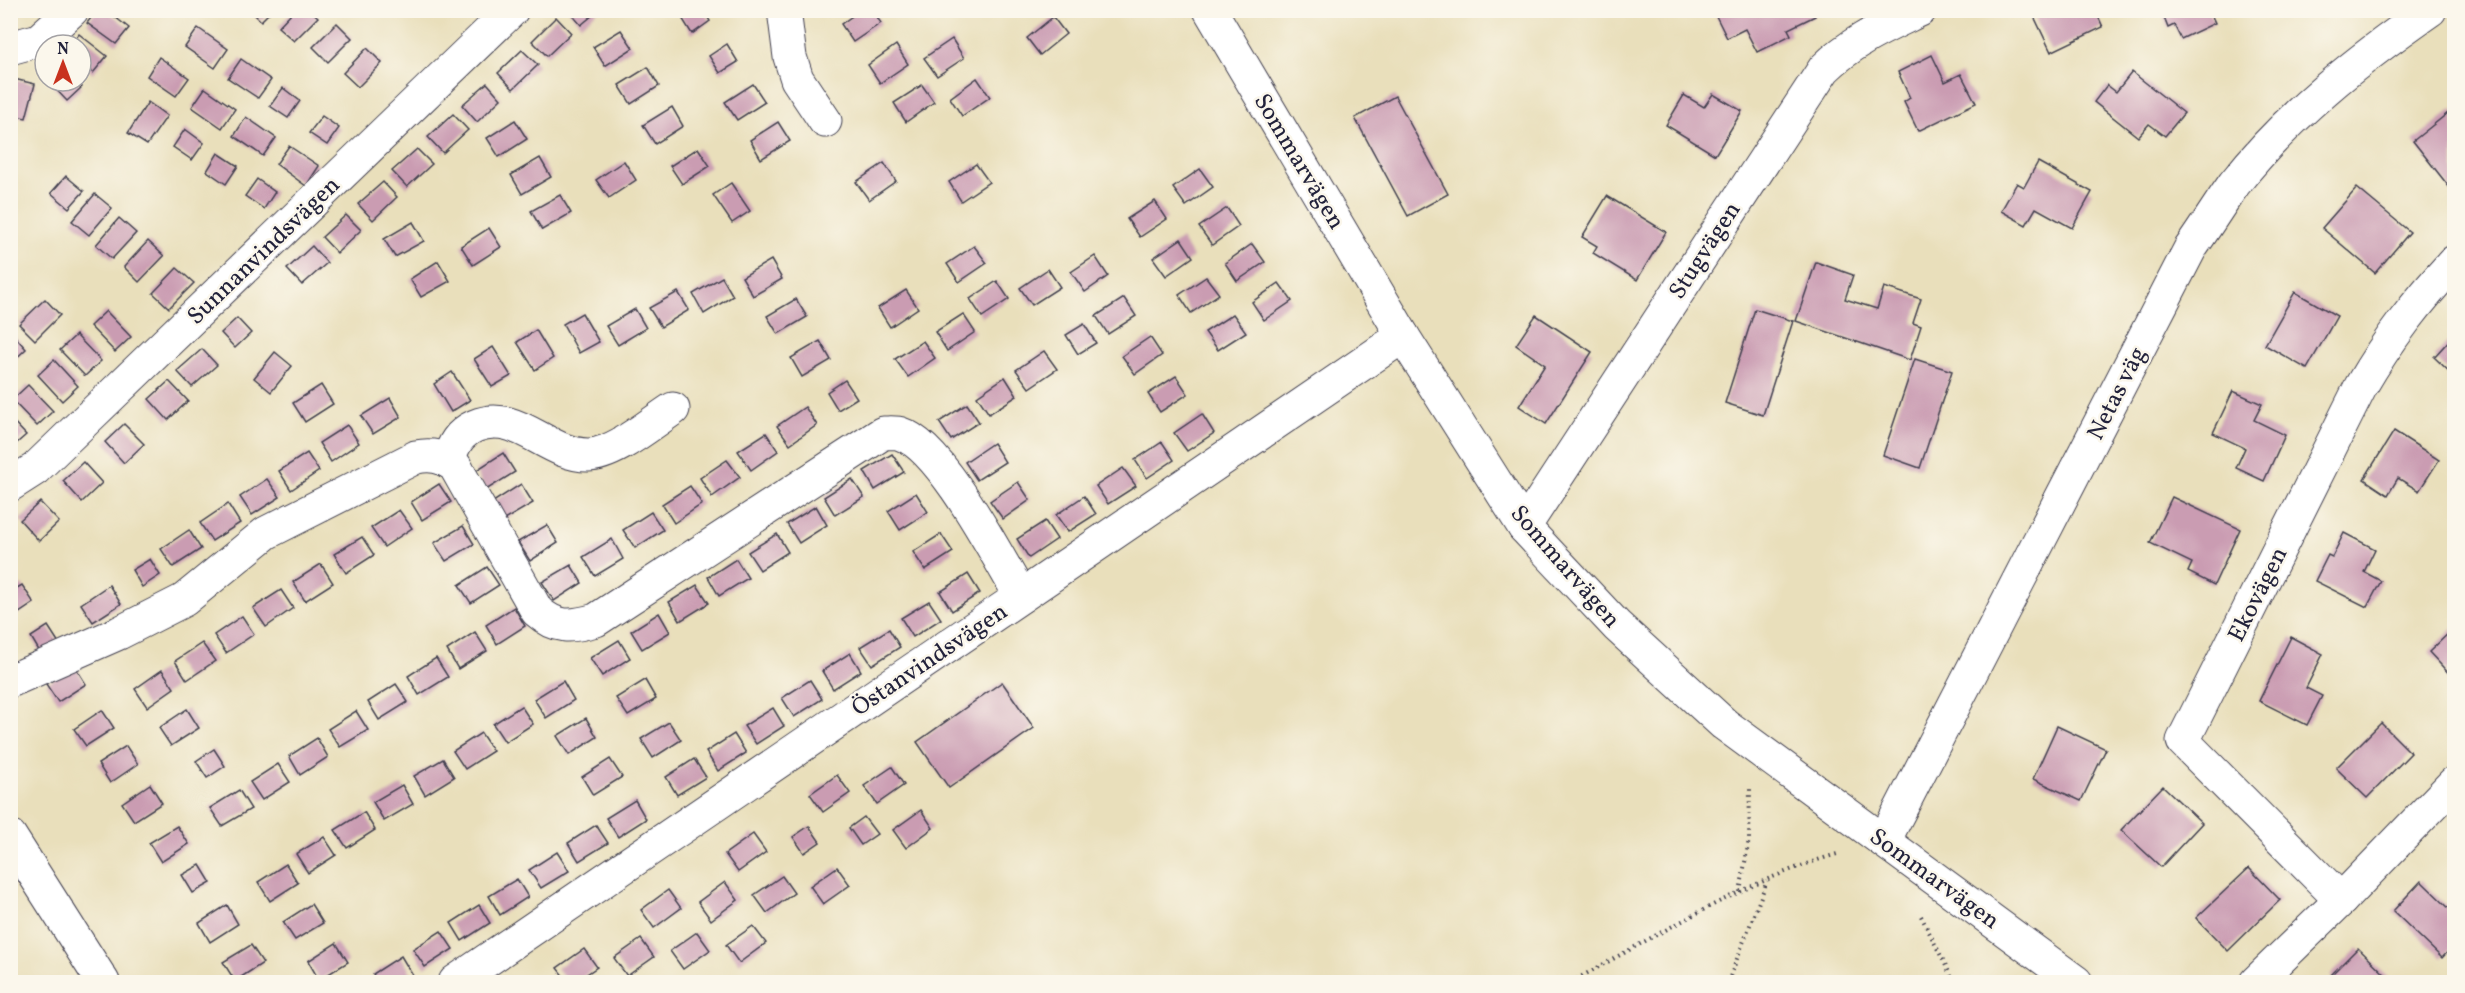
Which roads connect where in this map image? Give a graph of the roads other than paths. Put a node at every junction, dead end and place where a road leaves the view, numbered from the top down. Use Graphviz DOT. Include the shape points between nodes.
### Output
graph roads {
  1 [pos="72,10"];
  2 [pos="512,10"];
  3 [pos="784,10"];
  4 [pos="1210,10"];
  5 [pos="1920,10"];
  6 [pos="2430,10"];
  7 [pos="10,48"];
  8 [pos="825,121"];
  9 [pos="2454,262"];
  10 [pos="1403,336"];
  11 [pos="673,409"];
  12 [pos="448,461"];
  13 [pos="10,485"];
  14 [pos="1524,527"];
  15 [pos="1021,596"];
  16 [pos="10,681"];
  17 [pos="2454,783"];
  18 [pos="10,836"];
  19 [pos="1884,841"];
  20 [pos="2341,900"];
  21 [pos="103,982"];
  22 [pos="455,982"];
  23 [pos="2076,982"];
  24 [pos="2256,982"];
  1 -- 7 [label="street" via="39,40"];
  2 -- 13 [label="street, Sunnanvindsvägen" via="35,469"];
  3 -- 8 [label="street" via="797,79"];
  4 -- 10 [label="street, Sommarvägen"];
  5 -- 14 [label="street, Stugvägen" via="1861,39 1824,69"];
  6 -- 19 [label="street, Netas väg" via="2369,52 2281,131 2234,184 2190,249"];
  9 -- 20 [label="street, Ekovägen" via="2392,334 2361,386 2183,741"];
  10 -- 14 [label="street, Sommarvägen"];
  10 -- 15 [label="street, Östanvindsvägen"];
  11 -- 12 [label="street" via="606,451 588,455 567,451 504,421 482,423 465,430"];
  12 -- 15 [label="street" via="455,466 537,611 547,621 560,625 596,620 883,433 901,433 937,461"];
  12 -- 16 [label="street" via="429,455 416,457 266,533 184,600"];
  14 -- 19 [label="street, Sommarvägen" via="1617,626 1724,724"];
  15 -- 22 [label="street, Östanvindsvägen"];
  17 -- 20 [label="street"];
  18 -- 21 [label="street"];
  19 -- 23 [label="street, Sommarvägen"];
  20 -- 24 [label="street"];
}
